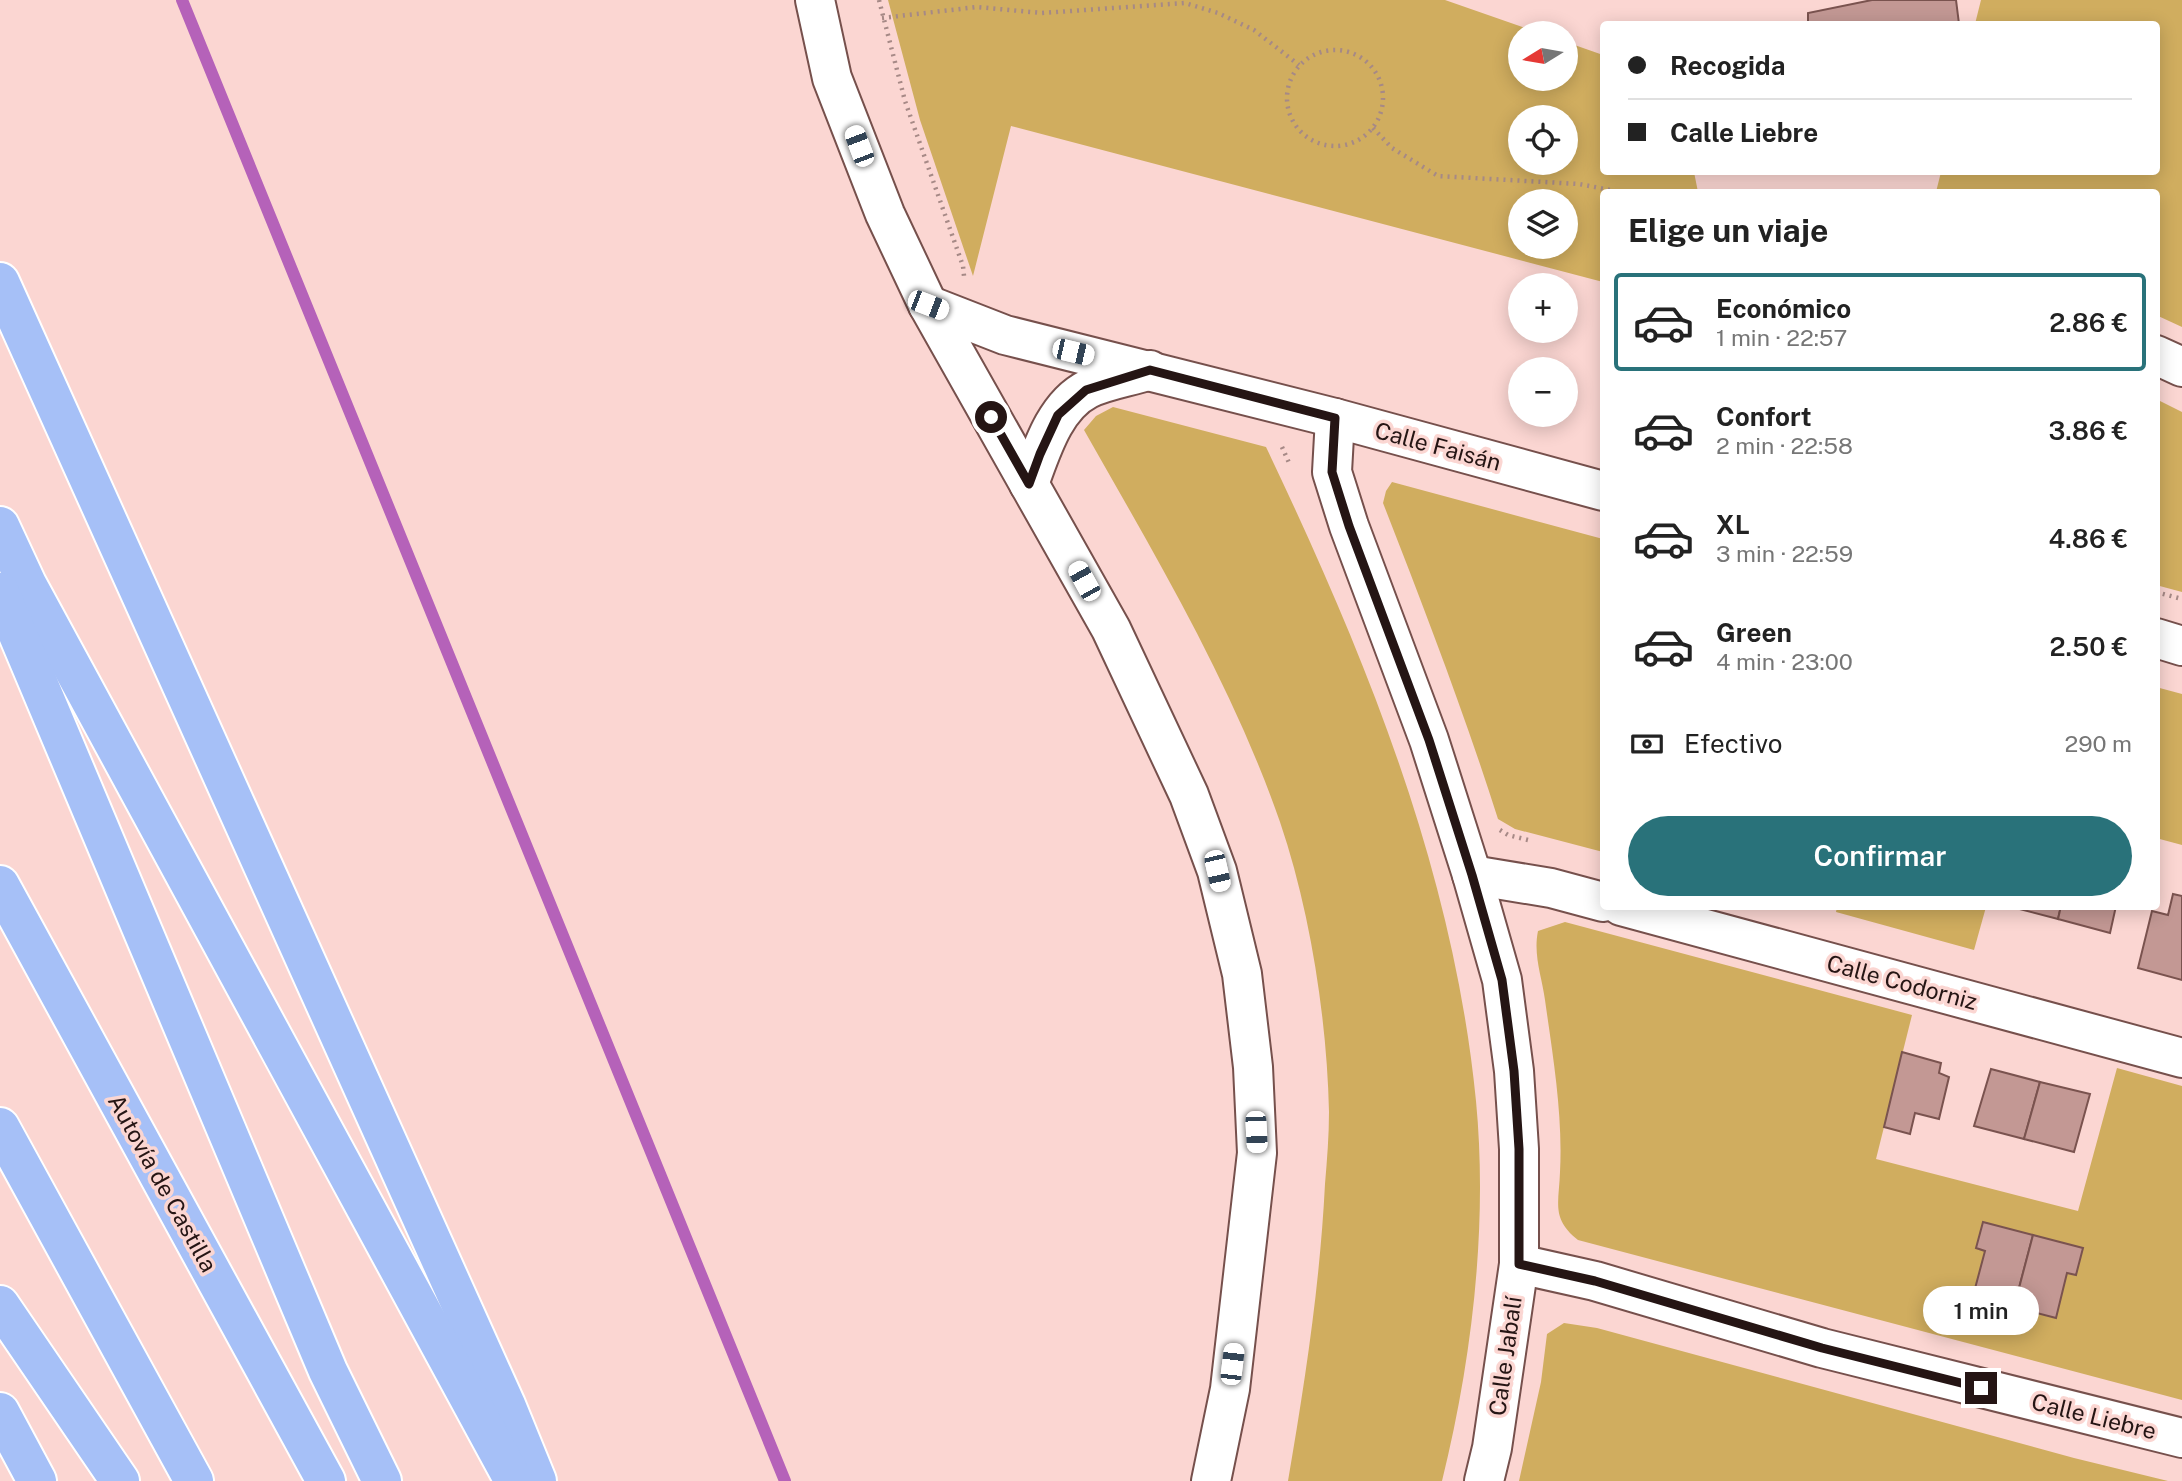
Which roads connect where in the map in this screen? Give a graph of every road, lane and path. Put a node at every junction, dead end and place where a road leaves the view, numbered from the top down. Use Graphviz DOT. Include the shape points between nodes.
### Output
graph roads {
  1 [pos="815,0"];
  2 [pos="879,0"];
  3 [pos="882,18"];
  4 [pos="1299,65"];
  5 [pos="1373,128"];
  6 [pos="1601,189"];
  7 [pos="0,282"];
  8 [pos="928,305"];
  9 [pos="968,321"];
  10 [pos="2160,357"];
  11 [pos="2182,367"];
  12 [pos="1150,370"];
  13 [pos="1335,418"];
  14 [pos="1278,438"];
  15 [pos="1294,475"];
  16 [pos="1029,484"];
  17 [pos="1600,490"];
  18 [pos="0,526"];
  19 [pos="0,592"];
  20 [pos="2160,593"];
  21 [pos="2182,599"];
  22 [pos="2160,639"];
  23 [pos="2182,646"];
  24 [pos="1493,826"];
  25 [pos="1534,842"];
  26 [pos="1472,875"];
  27 [pos="0,885"];
  28 [pos="1600,901"];
  29 [pos="1636,910"];
  30 [pos="2182,1058"];
  31 [pos="0,1127"];
  32 [pos="1519,1264"];
  33 [pos="0,1305"];
  34 [pos="0,1412"];
  35 [pos="2182,1438"];
  36 [pos="37,1481"];
  37 [pos="120,1481"];
  38 [pos="194,1481"];
  39 [pos="326,1481"];
  40 [pos="382,1481"];
  41 [pos="514,1481"];
  42 [pos="537,1481"];
  43 [pos="1211,1481"];
  44 [pos="1484,1481"];
  1 -- 8 [label="street" via="832,78"];
  2 -- 3 [label="path"];
  3 -- 4 [label="path" via="977,7 1042,13 1185,3 1254,30"];
  3 -- 9 [label="path" via="905,102 963,266"];
  4 -- 5 [label="path" via="1321,51 1345,50 1367,61 1381,81 1383,106"];
  4 -- 5 [label="path" via="1288,88 1289,114 1304,135 1327,146 1352,144"];
  5 -- 6 [label="path" via="1392,148 1438,176"];
  7 -- 42 [label="highway"];
  8 -- 9 [label="street, Calle Faisán"];
  8 -- 16 [label="street"];
  9 -- 12 [label="street, Calle Faisán" via="1005,335"];
  10 -- 11 [label="street"];
  12 -- 13 [label="street, Calle Faisán"];
  12 -- 16 [label="street" via="1086,390 1058,415"];
  13 -- 17 [label="street, Calle Faisán"];
  13 -- 26 [label="street, Calle Jabalí" via="1332,472 1429,740"];
  14 -- 15 [label="path"];
  16 -- 43 [label="street" via="1111,629 1189,795 1217,871 1242,974 1257,1153 1230,1389"];
  18 -- 41 [label="highway" via="27,584"];
  19 -- 40 [label="highway" via="328,1371"];
  20 -- 21 [label="path"];
  22 -- 23 [label="street"];
  24 -- 25 [label="path"];
  26 -- 28 [label="street"];
  26 -- 32 [label="street, Calle Jabalí" via="1502,980 1514,1071"];
  27 -- 39 [label="highway, Autovía de Castilla"];
  29 -- 30 [label="street, Calle Codorniz"];
  31 -- 38 [label="highway"];
  32 -- 35 [label="street, Calle Liebre" via="1595,1281 1822,1348"];
  32 -- 44 [label="street, Calle Jabalí"];
  33 -- 37 [label="highway"];
  34 -- 36 [label="highway"];
}
